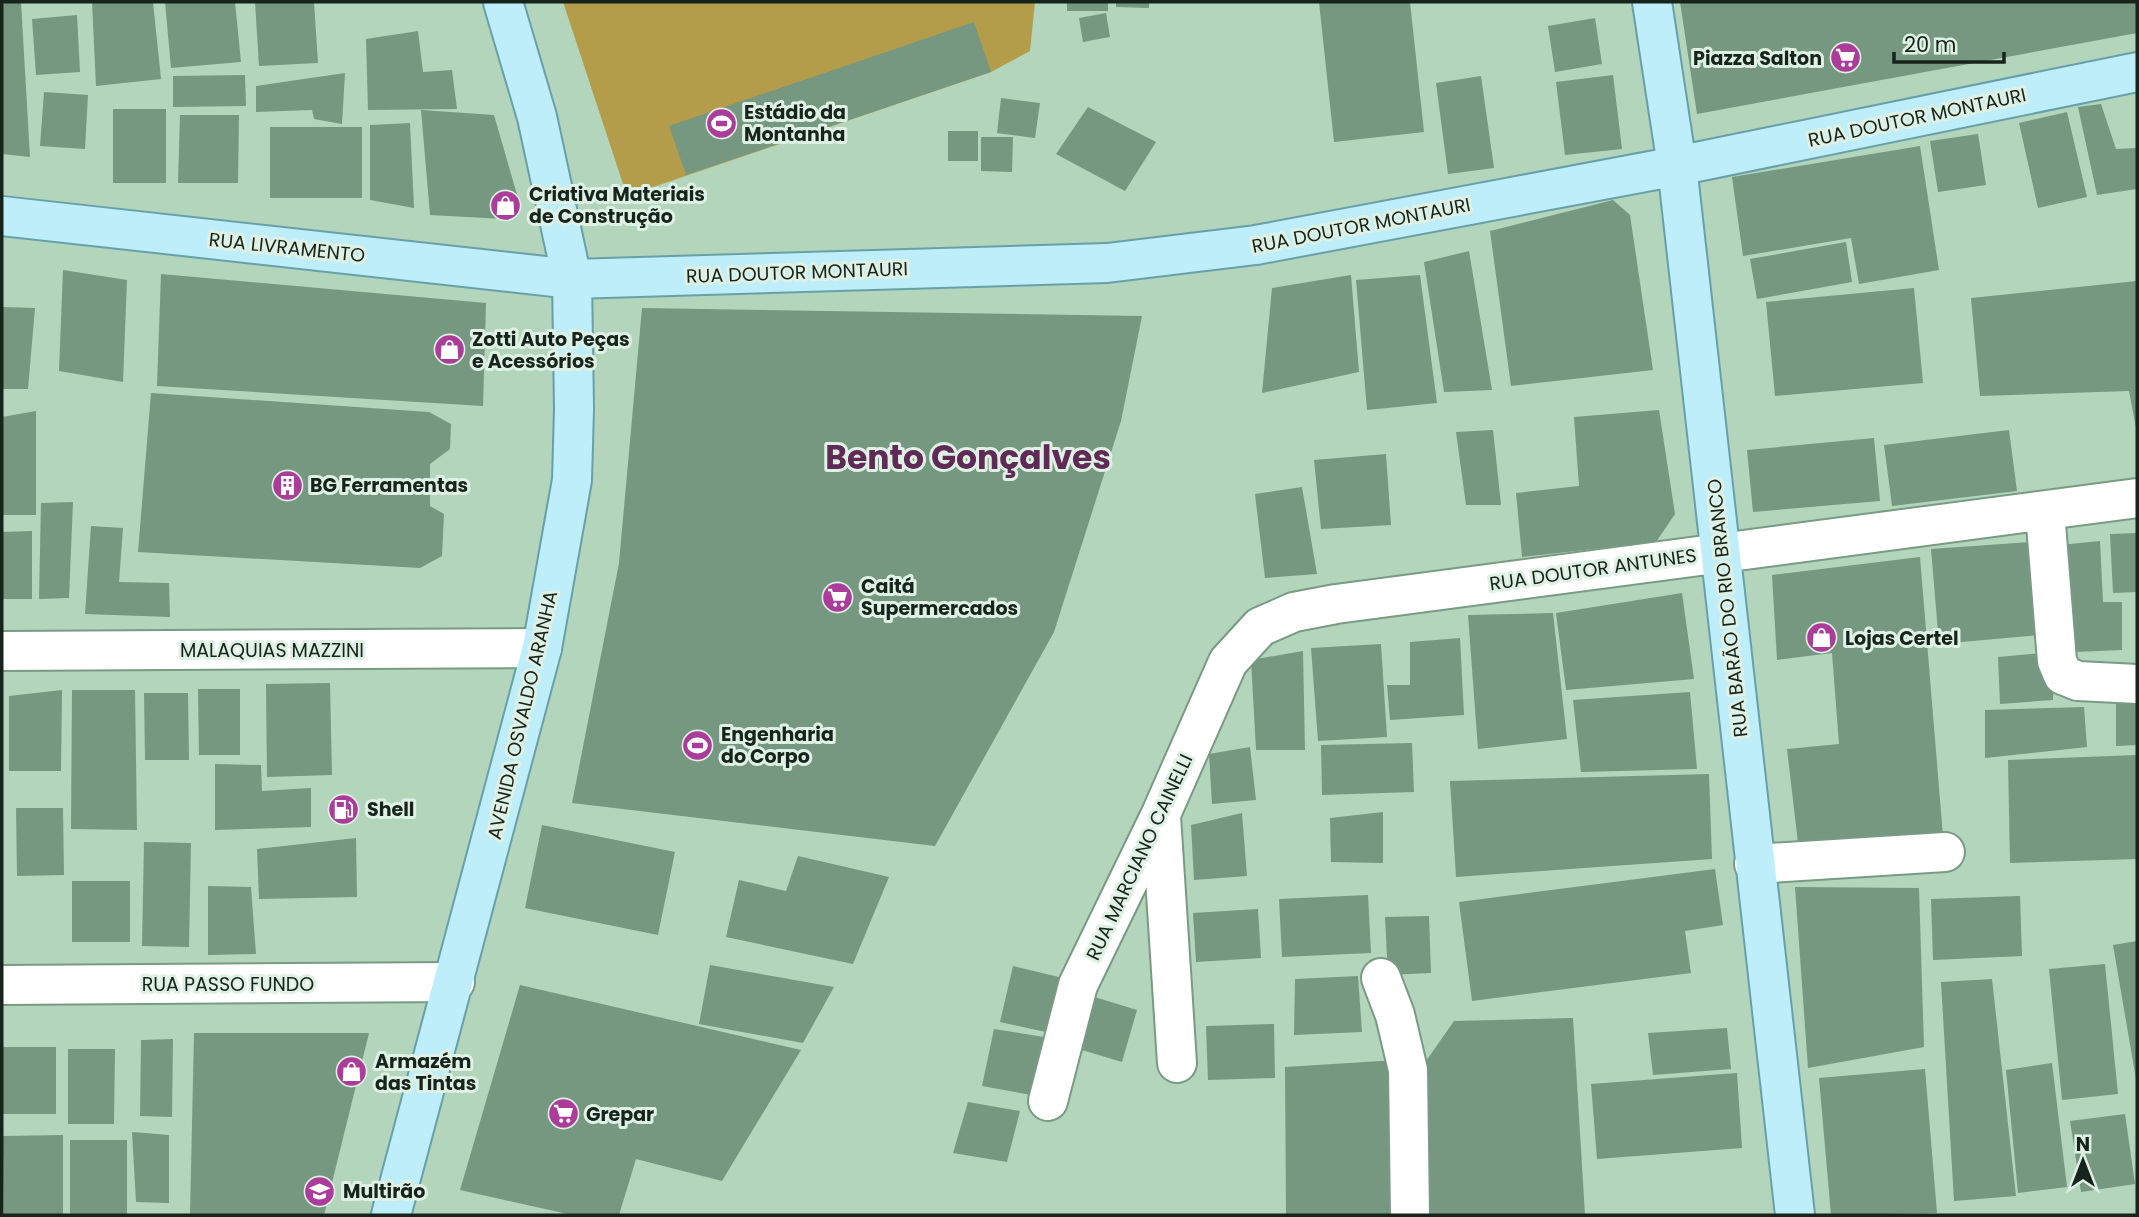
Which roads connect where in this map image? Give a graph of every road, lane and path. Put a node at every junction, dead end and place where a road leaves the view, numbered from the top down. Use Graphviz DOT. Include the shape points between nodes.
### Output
graph roads {
  1 [pos="503,2"];
  2 [pos="1652,2"];
  3 [pos="2137,72"];
  4 [pos="1676,166"];
  5 [pos="2,216"];
  6 [pos="572,279"];
  7 [pos="2137,498"];
  8 [pos="2045,512"];
  9 [pos="1721,551"];
  10 [pos="1260,627"];
  11 [pos="542,649"];
  12 [pos="2,651"];
  13 [pos="2137,684"];
  14 [pos="1161,814"];
  15 [pos="1945,852"];
  16 [pos="1754,864"];
  17 [pos="1381,978"];
  18 [pos="455,982"];
  19 [pos="2,985"];
  20 [pos="1177,1063"];
  21 [pos="1048,1101"];
  22 [pos="391,1215"];
  23 [pos="1410,1215"];
  24 [pos="1795,1215"];
  1 -- 6 [label="main road, AVENIDA OSVALDO ARANHA" via="537,117"];
  2 -- 4 [label="main road, RUA BARÃO DO RIO BRANCO"];
  3 -- 4 [label="main road, RUA DOUTOR MONTAURI"];
  4 -- 6 [label="main road, RUA DOUTOR MONTAURI" via="1180,256 1093,263"];
  4 -- 9 [label="main road, RUA BARÃO DO RIO BRANCO"];
  5 -- 6 [label="main road, RUA LIVRAMENTO"];
  6 -- 11 [label="main road, AVENIDA OSVALDO ARANHA" via="572,480"];
  7 -- 8 [label="street, RUA DOUTOR ANTUNES"];
  8 -- 9 [label="street, RUA DOUTOR ANTUNES"];
  8 -- 13 [label="street" via="2057,661 2063,675 2078,681"];
  9 -- 10 [label="street, RUA DOUTOR ANTUNES" via="1336,604 1294,612"];
  9 -- 16 [label="main road, RUA BARÃO DO RIO BRANCO"];
  10 -- 14 [label="street, RUA MARCIANO CAINELLI" via="1228,662"];
  11 -- 12 [label="street, MALAQUIAS MAZZINI"];
  11 -- 18 [label="main road, AVENIDA OSVALDO ARANHA"];
  14 -- 20 [label="street"];
  14 -- 21 [label="street, RUA MARCIANO CAINELLI" via="1078,985"];
  15 -- 16 [label="street"];
  16 -- 24 [label="main road, RUA BARÃO DO RIO BRANCO"];
  17 -- 23 [label="street" via="1408,1070"];
  18 -- 19 [label="street, RUA PASSO FUNDO"];
  18 -- 22 [label="main road, AVENIDA OSVALDO ARANHA"];
}
